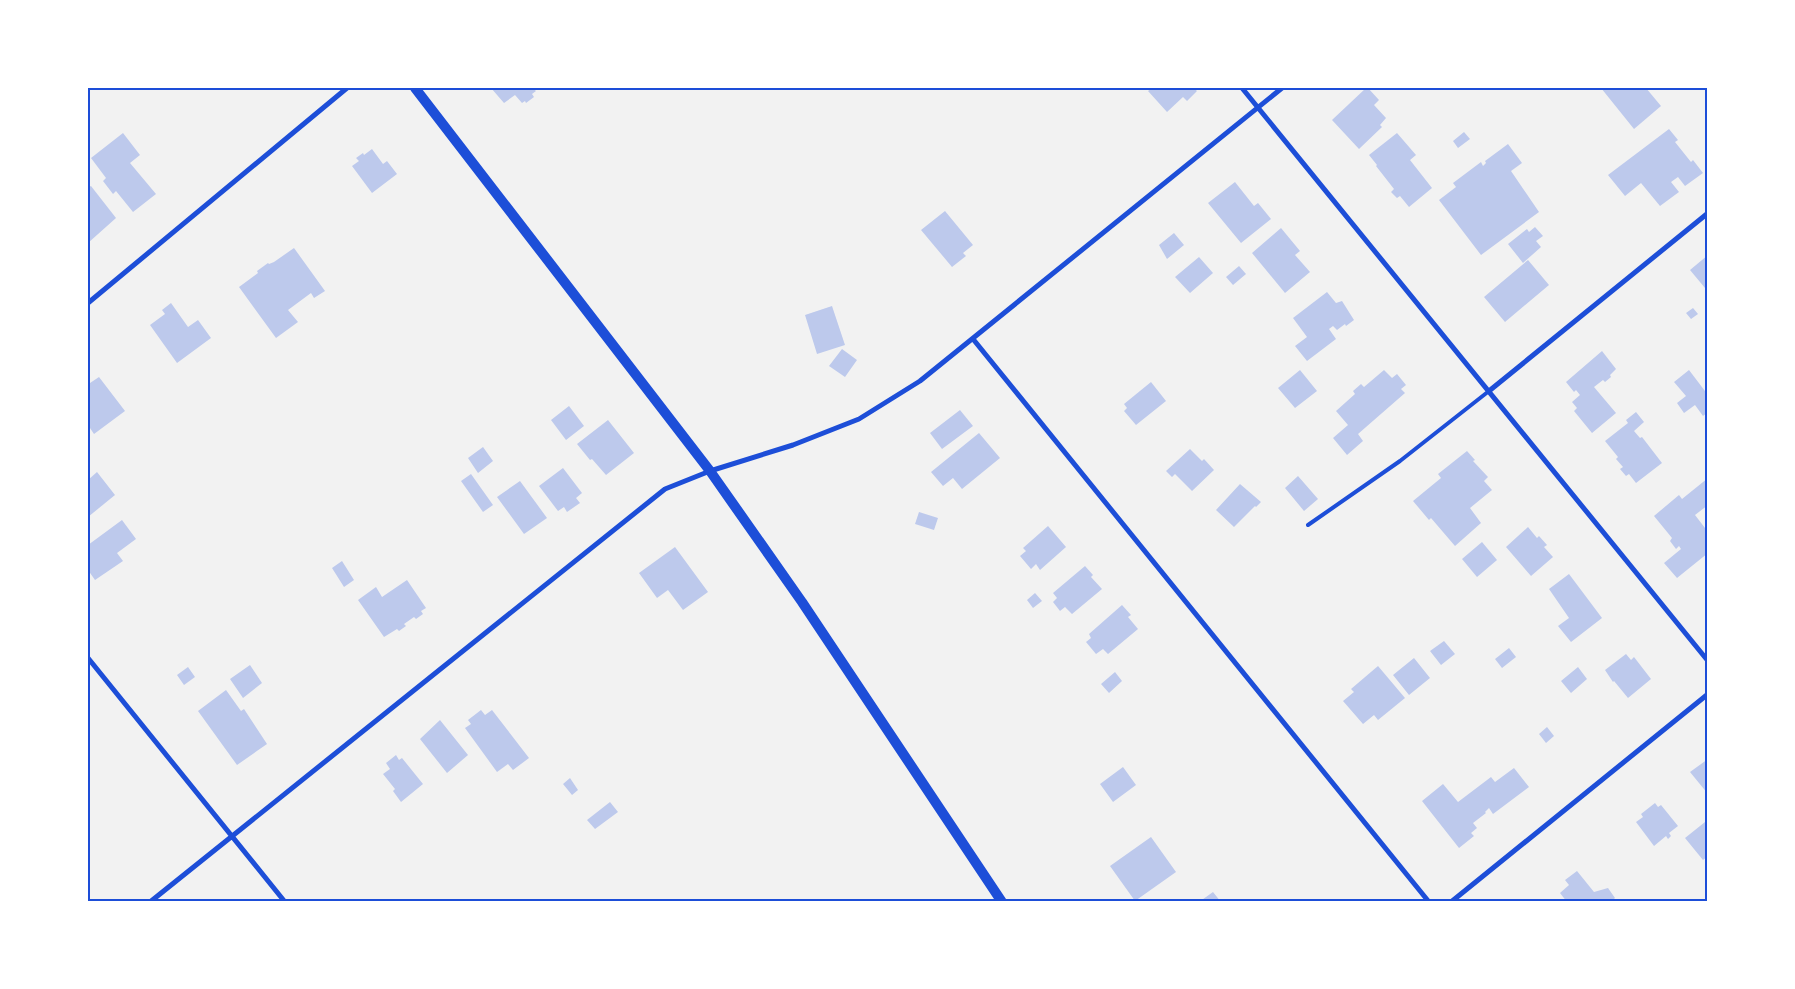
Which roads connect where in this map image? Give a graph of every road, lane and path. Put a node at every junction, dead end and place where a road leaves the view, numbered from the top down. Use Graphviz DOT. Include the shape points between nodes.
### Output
graph roads {
  1 [pos="347,88"];
  2 [pos="415,88"];
  3 [pos="1242,88"];
  4 [pos="1282,88"];
  5 [pos="1258,107"];
  6 [pos="1708,213"];
  7 [pos="88,303"];
  8 [pos="973,339"];
  9 [pos="1489,392"];
  10 [pos="710,471"];
  11 [pos="1308,525"];
  12 [pos="88,658"];
  13 [pos="1708,661"];
  14 [pos="1708,694"];
  15 [pos="232,838"];
  16 [pos="150,902"];
  17 [pos="285,902"];
  18 [pos="1002,902"];
  19 [pos="1429,902"];
  20 [pos="1451,902"];
  1 -- 7 [label="street"];
  2 -- 10 [label="main road"];
  3 -- 5 [label="street"];
  4 -- 5 [label="street"];
  5 -- 8 [label="street"];
  5 -- 9 [label="street"];
  6 -- 9 [label="street"];
  8 -- 10 [label="street" via="920,381 859,419 794,445"];
  8 -- 19 [label="street"];
  9 -- 11 [label="lane" via="1400,461"];
  9 -- 13 [label="street"];
  10 -- 15 [label="street" via="665,489"];
  10 -- 18 [label="main road" via="802,602"];
  12 -- 15 [label="street"];
  14 -- 20 [label="street"];
  15 -- 16 [label="street"];
  15 -- 17 [label="street"];
}
